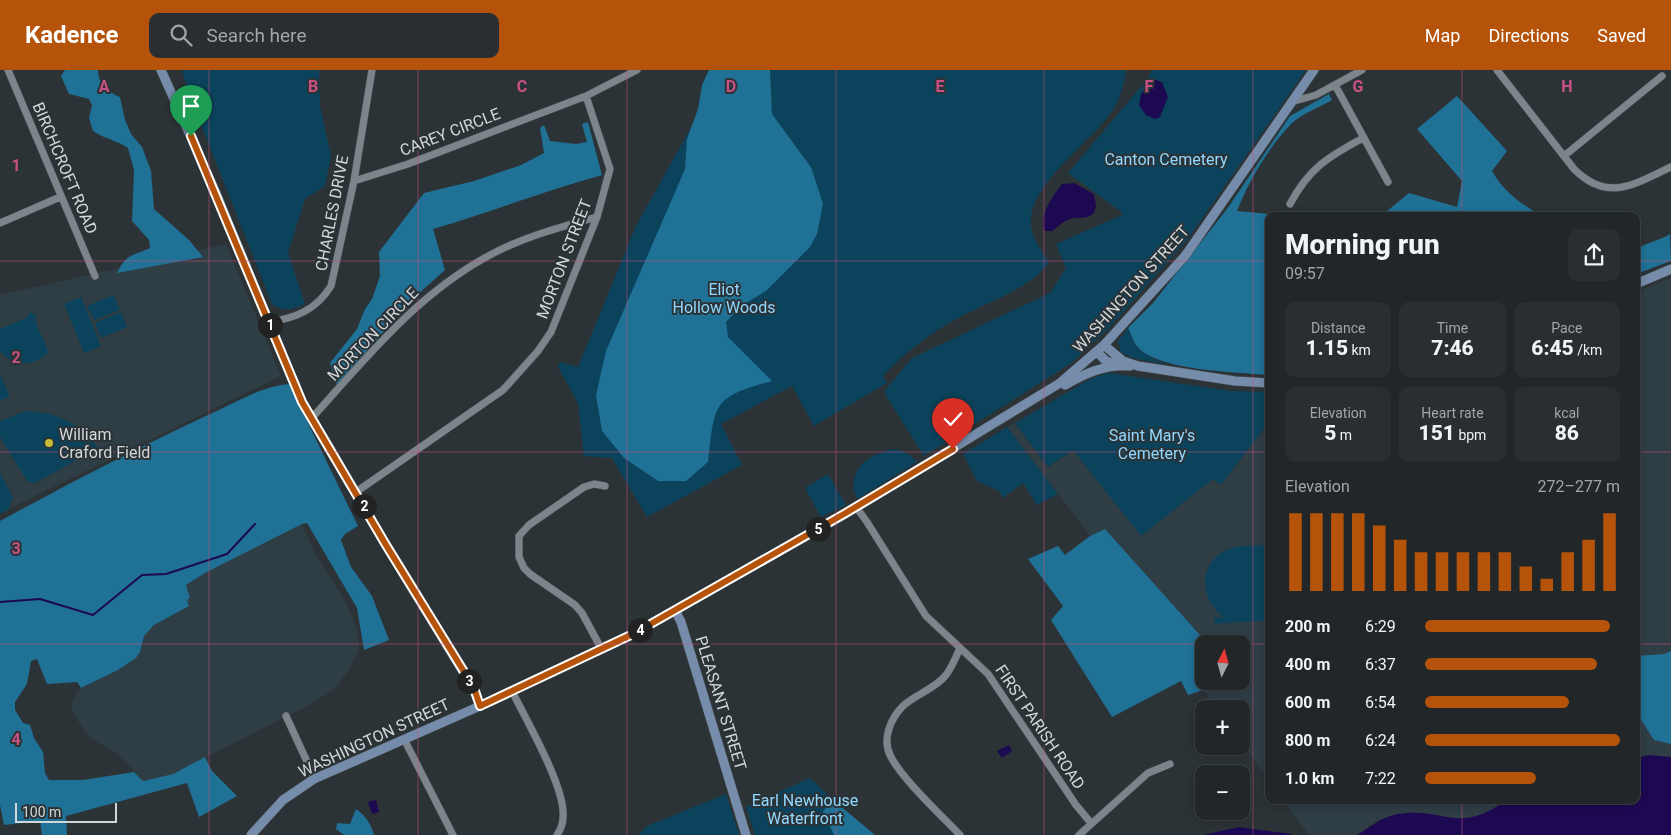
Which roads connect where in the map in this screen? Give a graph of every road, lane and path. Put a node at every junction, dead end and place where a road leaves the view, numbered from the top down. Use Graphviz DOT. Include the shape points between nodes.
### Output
graph roads {
  1 [pos="8,70"];
  2 [pos="160,70"];
  3 [pos="372,70"];
  4 [pos="637,70"];
  5 [pos="1314,70"];
  6 [pos="1362,70"];
  7 [pos="1497,70"];
  8 [pos="1662,76"];
  9 [pos="1335,85"];
  10 [pos="586,96"];
  11 [pos="1291,102"];
  12 [pos="1363,138"];
  13 [pos="1564,156"];
  14 [pos="1671,166"];
  15 [pos="354,181"];
  16 [pos="1388,182"];
  17 [pos="60,197"];
  18 [pos="1290,204"];
  19 [pos="597,217"];
  20 [pos="0,223"];
  21 [pos="1671,269"];
  22 [pos="95,276"];
  23 [pos="1640,282"];
  24 [pos="269,322"];
  25 [pos="1104,345"];
  26 [pos="1097,352"];
  27 [pos="1122,365"];
  28 [pos="1138,366"];
  29 [pos="1265,383"];
  30 [pos="1019,408"];
  31 [pos="312,419"];
  32 [pos="605,486"];
  33 [pos="356,492"];
  34 [pos="856,507"];
  35 [pos="675,610"];
  36 [pos="960,648"];
  37 [pos="602,650"];
  38 [pos="512,691"];
  39 [pos="480,706"];
  40 [pos="286,716"];
  41 [pos="404,739"];
  42 [pos="1170,764"];
  43 [pos="315,779"];
  44 [pos="1091,823"];
  45 [pos="251,835"];
  46 [pos="453,835"];
  47 [pos="556,835"];
  48 [pos="746,835"];
  49 [pos="960,835"];
  50 [pos="1079,835"];
  1 -- 17 [label="street, BIRCHCROFT ROAD"];
  2 -- 24 [label="main road"];
  3 -- 15 [label="street, CHARLES DRIVE"];
  4 -- 10 [label="street, CAREY CIRCLE"];
  5 -- 11 [label="main road, WASHINGTON STREET"];
  6 -- 9 [label="street"];
  7 -- 13 [label="street"];
  8 -- 13 [label="street"];
  9 -- 11 [label="street"];
  9 -- 12 [label="street"];
  10 -- 15 [label="street, CAREY CIRCLE" via="408,164"];
  10 -- 19 [label="street, MORTON STREET" via="610,169"];
  11 -- 25 [label="main road, WASHINGTON STREET" via="1185,256"];
  12 -- 16 [label="street"];
  12 -- 18 [label="street" via="1320,163 1305,179"];
  13 -- 14 [label="street" via="1584,179 1610,189 1630,185"];
  15 -- 24 [label="street, CHARLES DRIVE" via="331,286 324,298 301,315"];
  17 -- 20 [label="street"];
  17 -- 22 [label="street, BIRCHCROFT ROAD"];
  19 -- 31 [label="street, MORTON CIRCLE" via="516,242 437,288 368,355"];
  19 -- 33 [label="street, MORTON STREET" via="557,319 538,351 503,390 483,406"];
  21 -- 23 [label="main road"];
  24 -- 31 [label="main road"];
  25 -- 26 [label="main road, WASHINGTON STREET"];
  25 -- 28 [label="main road" via="1111,353"];
  26 -- 27 [label="main road" via="1106,361"];
  26 -- 30 [label="main road, WASHINGTON STREET" via="1060,383"];
  27 -- 28 [label="main road, WASHINGTON STREET"];
  27 -- 30 [label="main road, WASHINGTON STREET" via="1086,373"];
  28 -- 29 [label="main road"];
  30 -- 34 [label="main road, WASHINGTON STREET"];
  31 -- 33 [label="main road"];
  32 -- 37 [label="street" via="594,484 584,487 529,525 519,536 518,547 524,568 575,605 588,621"];
  33 -- 39 [label="main road" via="474,688"];
  34 -- 35 [label="main road, WASHINGTON STREET"];
  34 -- 36 [label="street, FIRST PARISH ROAD" via="926,616"];
  35 -- 37 [label="main road, WASHINGTON STREET"];
  35 -- 48 [label="main road, PLEASANT STREET"];
  36 -- 44 [label="street, FIRST PARISH ROAD" via="988,674"];
  36 -- 49 [label="street" via="946,676 896,714 889,725 887,745 901,771"];
  37 -- 38 [label="main road, WASHINGTON STREET"];
  38 -- 39 [label="main road, WASHINGTON STREET"];
  38 -- 47 [label="street" via="556,784 564,815 562,828"];
  39 -- 41 [label="main road, WASHINGTON STREET"];
  40 -- 43 [label="street"];
  41 -- 43 [label="main road, WASHINGTON STREET"];
  41 -- 46 [label="street"];
  42 -- 44 [label="street" via="1148,773"];
  43 -- 45 [label="main road, WASHINGTON STREET" via="283,800"];
  44 -- 50 [label="street"];
}
